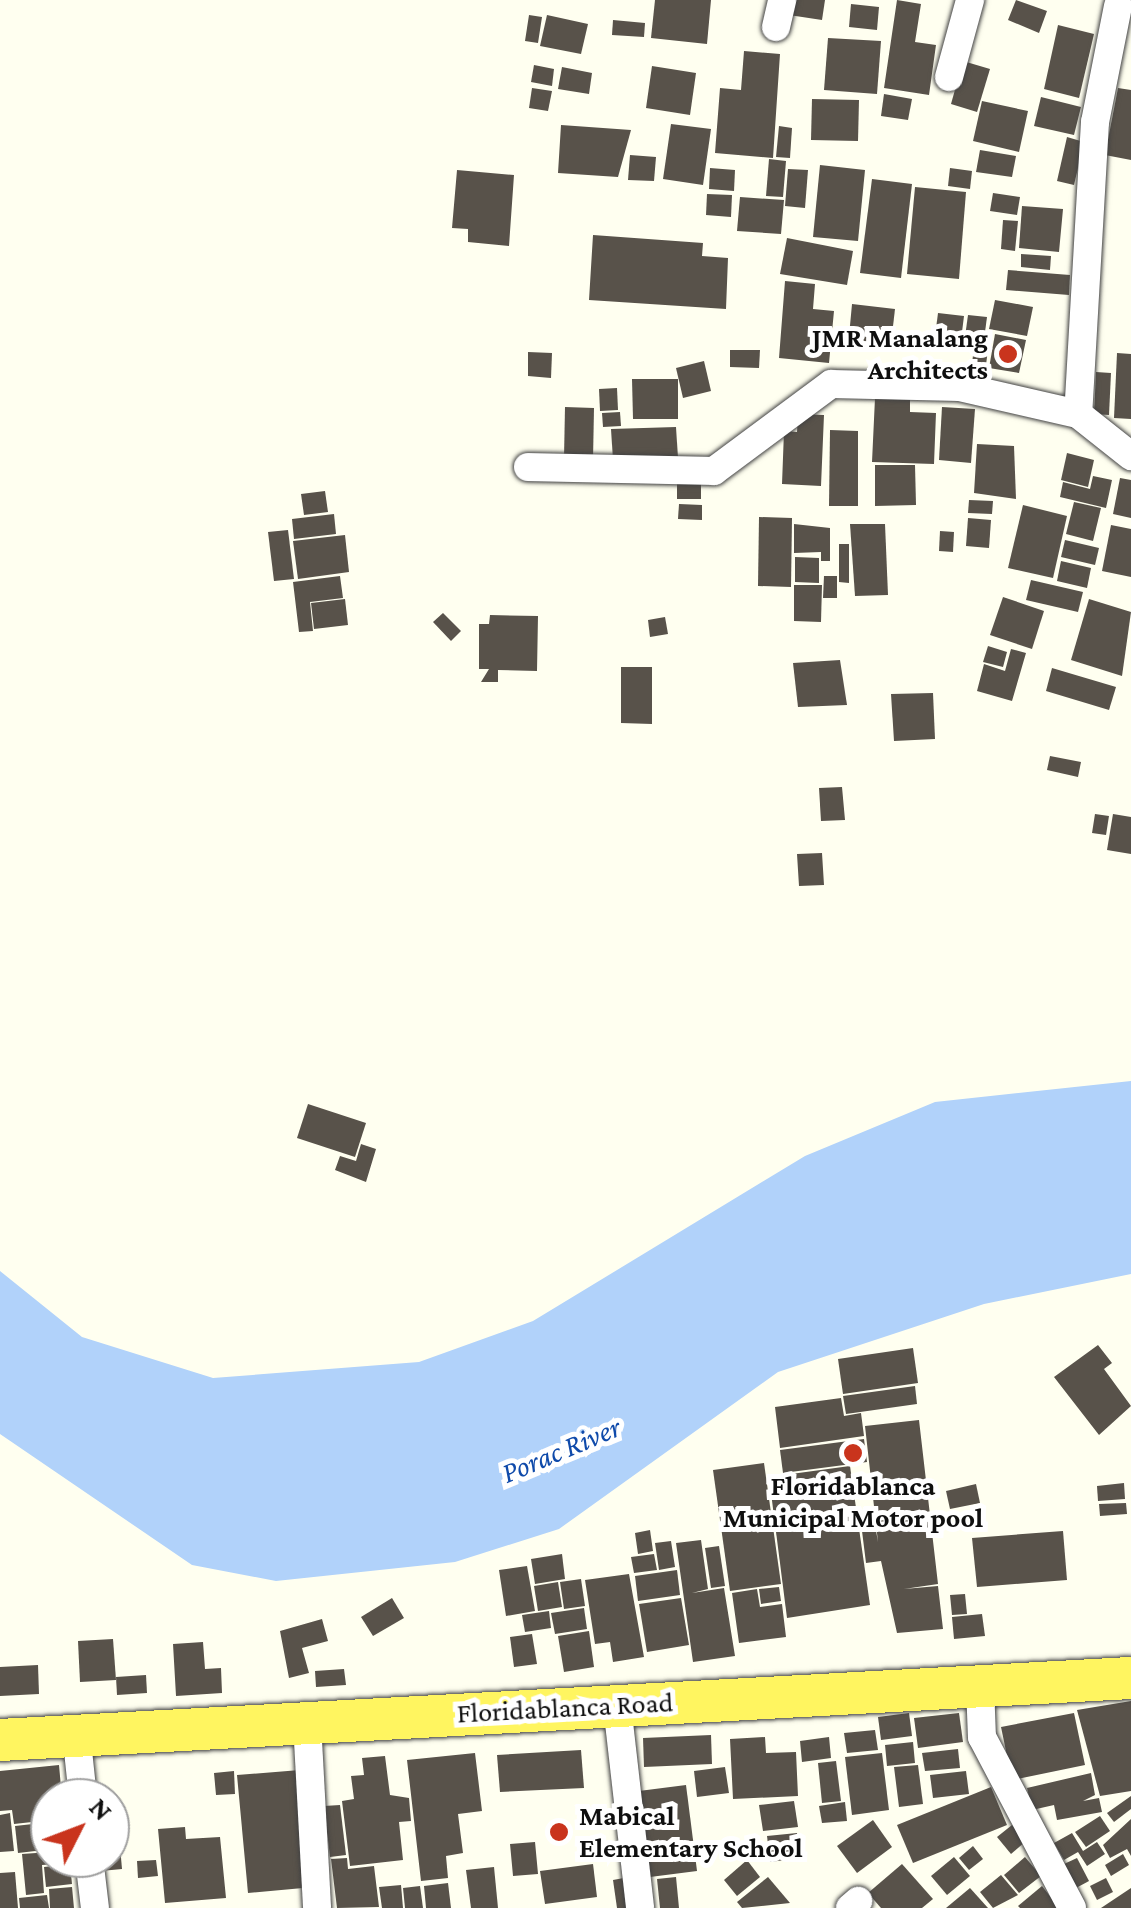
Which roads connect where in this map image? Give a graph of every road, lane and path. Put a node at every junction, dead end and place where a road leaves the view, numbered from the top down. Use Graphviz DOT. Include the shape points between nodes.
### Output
graph roads {
  1 [pos="970,0"];
  2 [pos="1113,4"];
  3 [pos="949,77"];
  4 [pos="1078,414"];
  5 [pos="1131,456"];
  6 [pos="528,466"];
  7 [pos="1131,1678"];
  8 [pos="980,1686"];
  9 [pos="617,1705"];
  10 [pos="307,1722"];
  11 [pos="76,1732"];
  12 [pos="0,1740"];
  13 [pos="81,1778"];
  14 [pos="92,1878"];
  15 [pos="95,1908"];
  16 [pos="317,1908"];
  17 [pos="640,1908"];
  18 [pos="1072,1908"];
  1 -- 3 [label="street"];
  2 -- 4 [label="street" via="1095,122"];
  4 -- 5 [label="street"];
  4 -- 6 [label="street" via="960,387 831,384 714,471"];
  7 -- 8 [label="main road, Floridablanca Road"];
  8 -- 9 [label="main road, Floridablanca Road"];
  8 -- 18 [label="street" via="982,1737"];
  9 -- 10 [label="main road, Floridablanca Road"];
  9 -- 17 [label="street"];
  10 -- 11 [label="main road, Floridablanca Road"];
  10 -- 16 [label="street"];
  11 -- 12 [label="main road, Floridablanca Road"];
  11 -- 13 [label="street"];
  14 -- 15 [label="street"];
}
